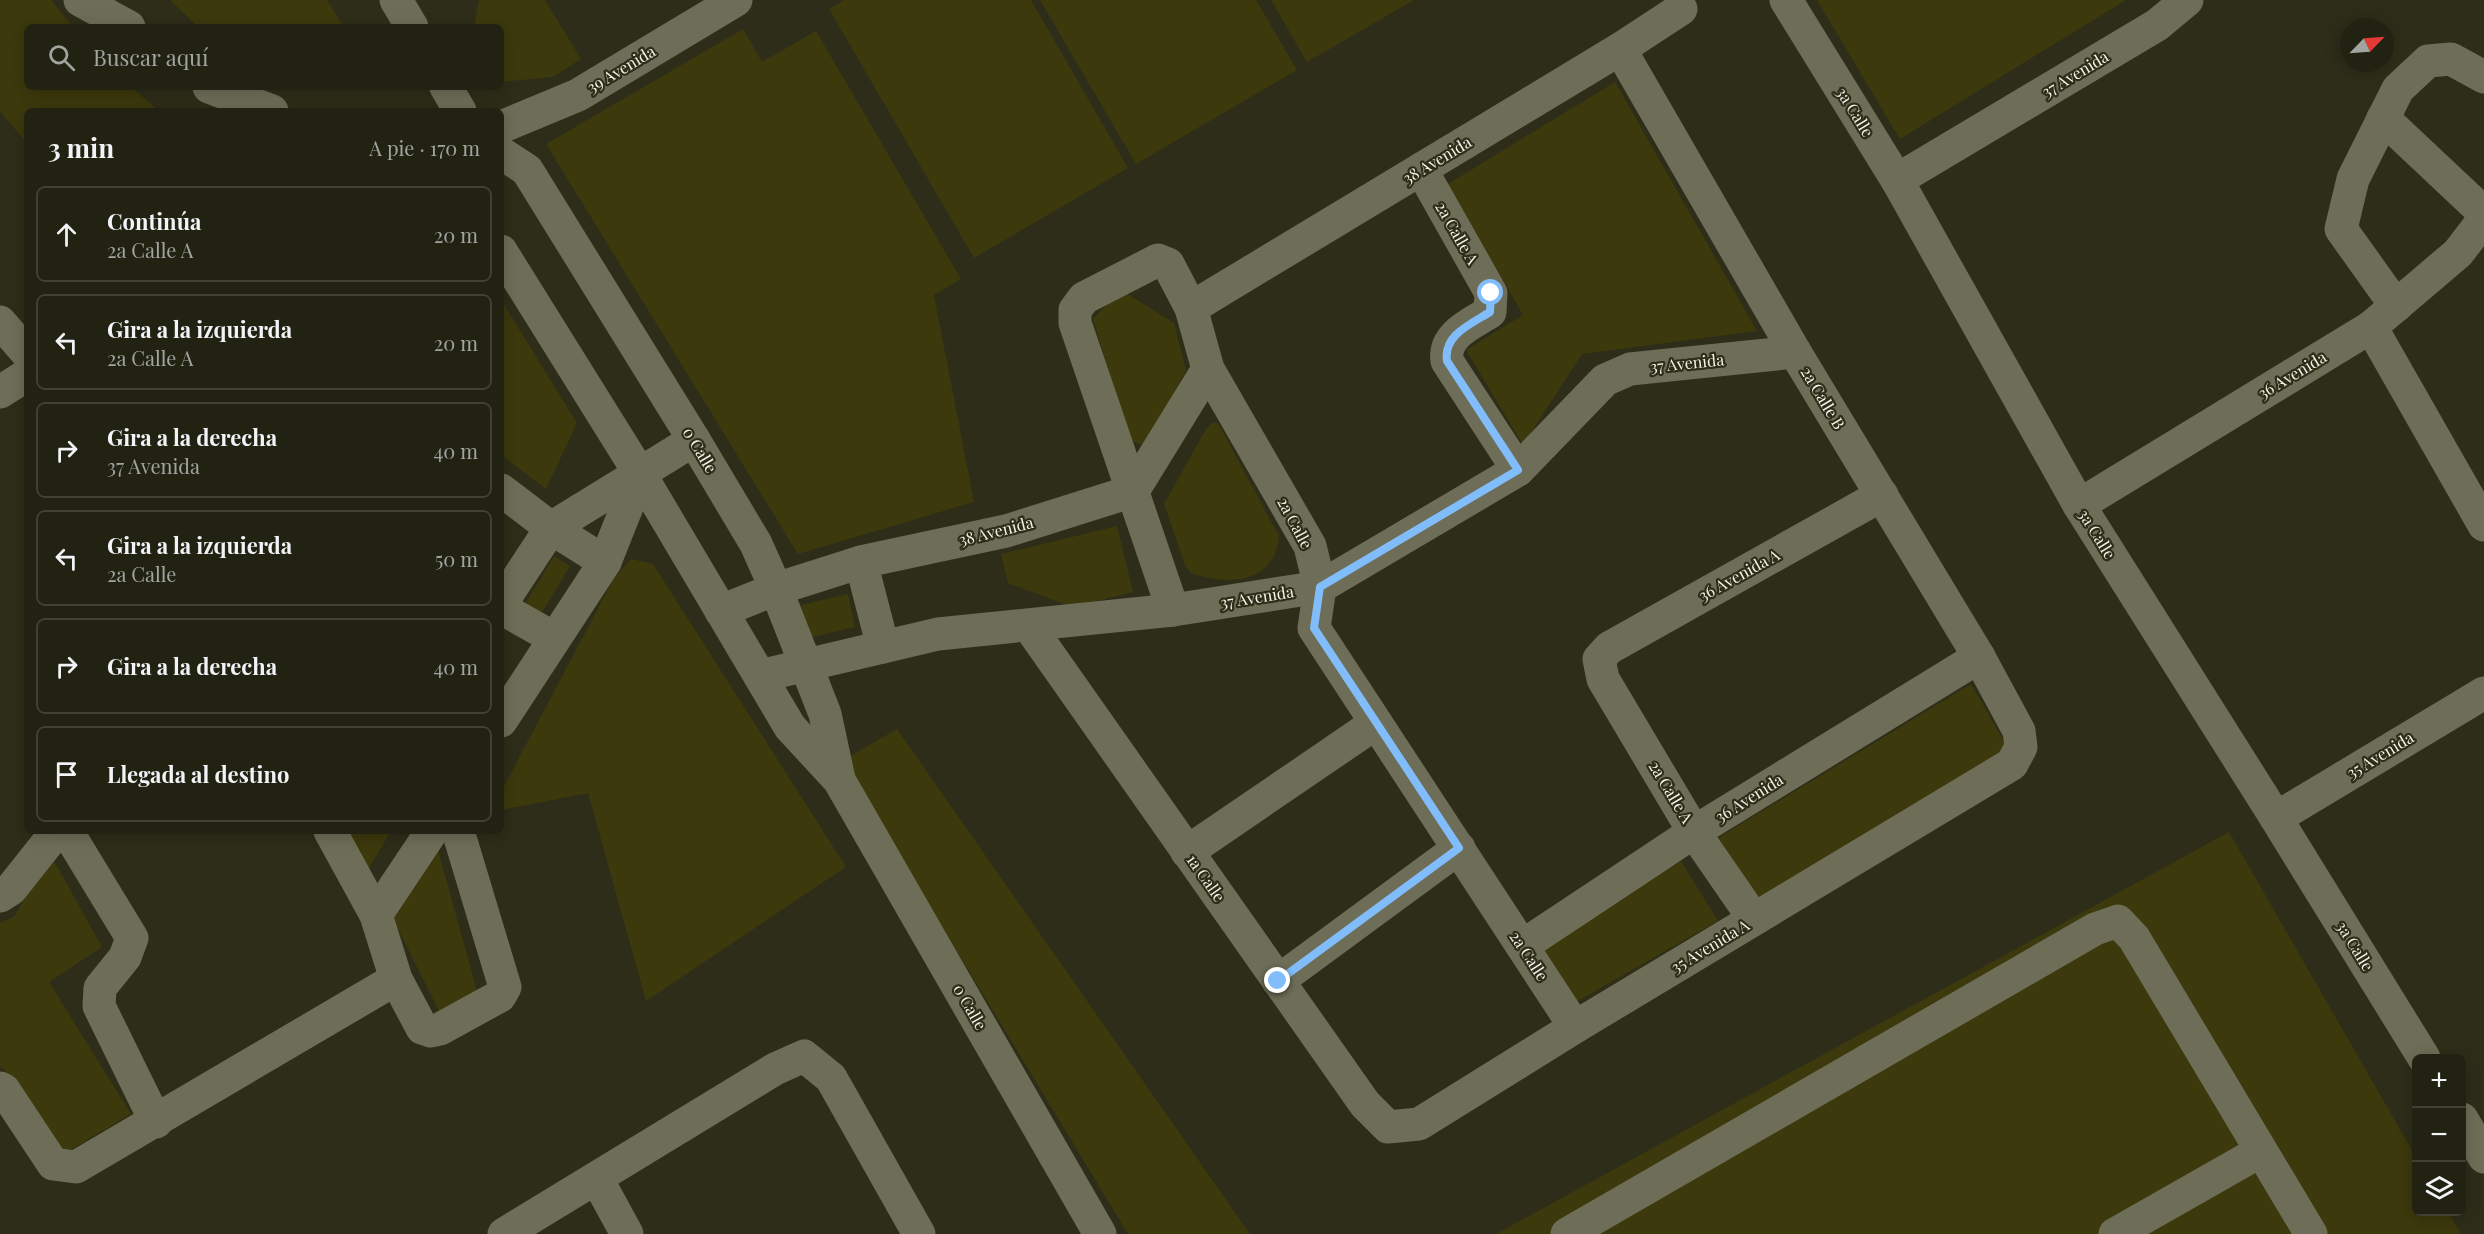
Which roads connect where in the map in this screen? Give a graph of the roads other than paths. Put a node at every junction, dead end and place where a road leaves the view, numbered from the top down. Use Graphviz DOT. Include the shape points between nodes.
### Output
graph roads {
  1 [pos="80,0"];
  2 [pos="120,0"];
  3 [pos="396,0"];
  4 [pos="736,0"];
  5 [pos="1786,0"];
  6 [pos="2187,0"];
  7 [pos="1681,9"];
  8 [pos="124,24"];
  9 [pos="128,24"];
  10 [pos="410,24"];
  11 [pos="1620,49"];
  12 [pos="2484,77"];
  13 [pos="217,90"];
  14 [pos="448,90"];
  15 [pos="264,108"];
  16 [pos="458,108"];
  17 [pos="2383,118"];
  18 [pos="504,126"];
  19 [pos="504,155"];
  20 [pos="1421,169"];
  21 [pos="1897,180"];
  22 [pos="2484,213"];
  23 [pos="2484,219"];
  24 [pos="504,256"];
  25 [pos="2396,306"];
  26 [pos="1191,308"];
  27 [pos="0,322"];
  28 [pos="2371,327"];
  29 [pos="24,350"];
  30 [pos="1795,352"];
  31 [pos="1208,369"];
  32 [pos="24,377"];
  33 [pos="0,392"];
  34 [pos="694,440"];
  35 [pos="1518,470"];
  36 [pos="640,474"];
  37 [pos="1133,491"];
  38 [pos="504,492"];
  39 [pos="1882,495"];
  40 [pos="2079,506"];
  41 [pos="2484,525"];
  42 [pos="551,528"];
  43 [pos="605,562"];
  44 [pos="861,562"];
  45 [pos="1320,587"];
  46 [pos="776,589"];
  47 [pos="504,601"];
  48 [pos="504,608"];
  49 [pos="721,610"];
  50 [pos="1173,610"];
  51 [pos="1029,626"];
  52 [pos="554,638"];
  53 [pos="883,647"];
  54 [pos="1979,657"];
  55 [pos="1599,659"];
  56 [pos="805,665"];
  57 [pos="760,676"];
  58 [pos="2484,693"];
  59 [pos="504,716"];
  60 [pos="1376,723"];
  61 [pos="2021,747"];
  62 [pos="839,780"];
  63 [pos="2276,818"];
  64 [pos="1694,832"];
  65 [pos="55,834"];
  66 [pos="69,834"];
  67 [pos="332,834"];
  68 [pos="430,834"];
  69 [pos="459,834"];
  70 [pos="1459,848"];
  71 [pos="1187,852"];
  72 [pos="0,896"];
  73 [pos="376,915"];
  74 [pos="1754,919"];
  75 [pos="1522,945"];
  76 [pos="396,979"];
  77 [pos="1278,981"];
  78 [pos="1575,1027"];
  79 [pos="2421,1054"];
  80 [pos="0,1088"];
  81 [pos="2470,1120"];
  82 [pos="156,1122"];
  83 [pos="1388,1127"];
  84 [pos="2261,1151"];
  85 [pos="2484,1157"];
  86 [pos="597,1179"];
  87 [pos="504,1234"];
  88 [pos="627,1234"];
  89 [pos="919,1234"];
  90 [pos="1100,1234"];
  91 [pos="1567,1234"];
  92 [pos="2115,1234"];
  93 [pos="2311,1234"];
  1 -- 8 [label="street"];
  2 -- 9 [label="street"];
  3 -- 10 [label="street"];
  4 -- 18 [label="street, 39 Avenida" via="578,95"];
  5 -- 21 [label="street, 3a Calle"];
  6 -- 21 [label="street, 37 Avenida" via="2157,25"];
  7 -- 11 [label="street, 38 Avenida"];
  11 -- 20 [label="street, 38 Avenida"];
  11 -- 30 [label="street, 2a Calle B"];
  12 -- 17 [label="street" via="2451,59 2428,61 2398,89"];
  13 -- 15 [label="street"];
  14 -- 16 [label="street"];
  17 -- 22 [label="street"];
  17 -- 25 [label="street" via="2353,179 2342,229"];
  19 -- 34 [label="street, 0 Calle" via="527,170"];
  20 -- 26 [label="street, 38 Avenida"];
  20 -- 35 [label="street, 2a Calle A" via="1491,293 1490,312 1453,336 1445,350 1447,361"];
  21 -- 40 [label="street, 3a Calle"];
  23 -- 25 [label="street, 36 Avenida" via="2458,253"];
  24 -- 36 [label="street, 0 Calle"];
  25 -- 28 [label="street, 36 Avenida"];
  26 -- 31 [label="street, 2a Calle"];
  26 -- 37 [label="street, 2a Calle" via="1168,264 1158,260 1084,298 1075,310 1075,323"];
  27 -- 29 [label="street"];
  28 -- 40 [label="street, 36 Avenida"];
  28 -- 41 [label="street"];
  30 -- 35 [label="street, 37 Avenida" via="1630,369 1605,380"];
  30 -- 39 [label="street, 2a Calle B"];
  31 -- 37 [label="street"];
  31 -- 45 [label="street, 2a Calle" via="1310,546"];
  32 -- 33 [label="street"];
  34 -- 36 [label="street"];
  34 -- 46 [label="street, 0 Calle" via="756,544"];
  35 -- 45 [label="street, 37 Avenida"];
  36 -- 42 [label="street"];
  36 -- 43 [label="street"];
  36 -- 49 [label="street, 0 Calle"];
  37 -- 44 [label="street, 38 Avenida" via="1006,531"];
  37 -- 50 [label="street"];
  38 -- 42 [label="street"];
  39 -- 54 [label="street, 2a Calle B"];
  39 -- 55 [label="street, 36 Avenida A" via="1609,648"];
  40 -- 63 [label="street, 3a Calle"];
  42 -- 43 [label="street"];
  42 -- 47 [label="street"];
  43 -- 52 [label="street"];
  44 -- 46 [label="street, 38 Avenida"];
  44 -- 53 [label="street"];
  45 -- 50 [label="street, 37 Avenida"];
  45 -- 60 [label="street, 2a Calle" via="1314,628"];
  46 -- 49 [label="street, 38 Avenida"];
  46 -- 56 [label="street, 0 Calle"];
  48 -- 52 [label="street"];
  49 -- 57 [label="street, 0 Calle"];
  50 -- 51 [label="street, 37 Avenida"];
  51 -- 53 [label="street, 37 Avenida" via="938,634"];
  51 -- 71 [label="street, 1a Calle"];
  52 -- 59 [label="street"];
  53 -- 56 [label="street, 37 Avenida"];
  54 -- 61 [label="street, 2a Calle B" via="2019,731"];
  54 -- 64 [label="street, 36 Avenida"];
  55 -- 64 [label="street, 2a Calle A" via="1603,679"];
  56 -- 57 [label="street, 37 Avenida"];
  56 -- 62 [label="street, 0 Calle" via="825,714"];
  57 -- 62 [label="street, 0 Calle" via="790,727"];
  58 -- 63 [label="street, 35 Avenida"];
  60 -- 70 [label="street, 2a Calle"];
  60 -- 71 [label="street"];
  61 -- 74 [label="street, 35 Avenida A" via="2012,764"];
  62 -- 90 [label="street, 0 Calle"];
  63 -- 79 [label="street, 3a Calle"];
  64 -- 74 [label="street, 2a Calle A"];
  64 -- 75 [label="street, 36 Avenida"];
  65 -- 72 [label="street" via="11,889"];
  66 -- 82 [label="street" via="132,938 125,957 100,988 99,1006"];
  67 -- 73 [label="street"];
  68 -- 73 [label="street"];
  69 -- 76 [label="street" via="505,987 500,996 431,1031 422,1028"];
  70 -- 75 [label="street, 2a Calle"];
  70 -- 77 [label="street"];
  71 -- 77 [label="street, 1a Calle"];
  73 -- 76 [label="street"];
  74 -- 78 [label="street, 35 Avenida A"];
  75 -- 78 [label="street, 2a Calle"];
  76 -- 82 [label="street"];
  77 -- 83 [label="street, 1a Calle" via="1365,1104"];
  78 -- 83 [label="street, 35 Avenida A" via="1419,1124"];
  80 -- 82 [label="street" via="53,1164 76,1167"];
  81 -- 85 [label="street"];
  84 -- 91 [label="street" via="2134,938 2118,921 2094,929"];
  84 -- 92 [label="street"];
  84 -- 93 [label="street"];
  86 -- 87 [label="street"];
  86 -- 88 [label="street"];
  86 -- 89 [label="street" via="775,1069 804,1056 831,1078"];
}
